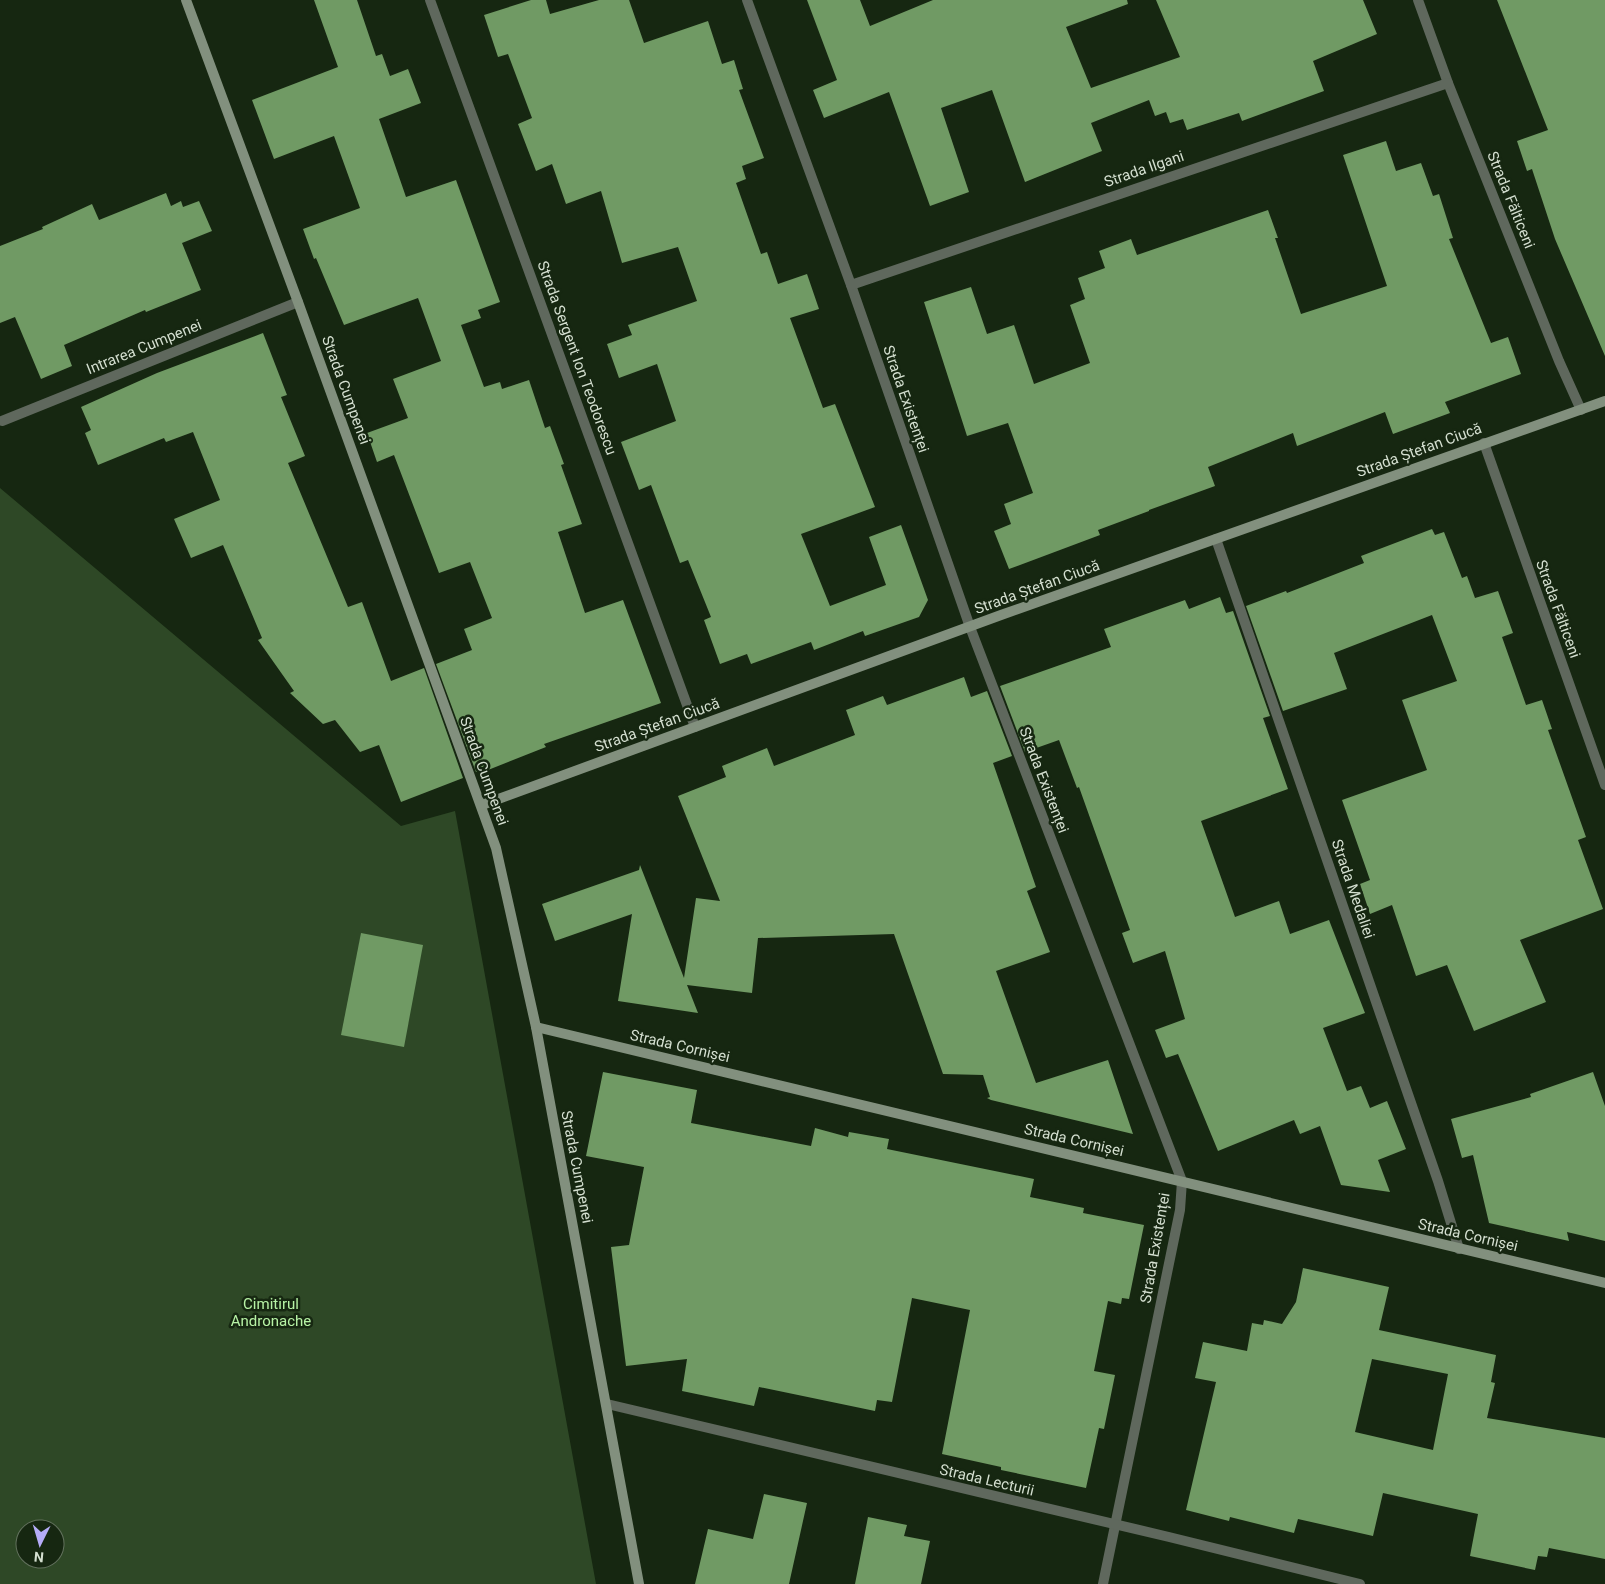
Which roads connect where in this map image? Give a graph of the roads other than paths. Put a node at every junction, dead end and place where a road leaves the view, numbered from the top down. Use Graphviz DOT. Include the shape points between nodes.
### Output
graph roads {
  1 [pos="186,0"];
  2 [pos="430,0"];
  3 [pos="747,0"];
  4 [pos="1418,0"];
  5 [pos="1448,83"];
  6 [pos="851,285"];
  7 [pos="298,302"];
  8 [pos="1605,401"];
  9 [pos="1581,410"];
  10 [pos="2,421"];
  11 [pos="1484,443"];
  12 [pos="1216,539"];
  13 [pos="970,627"];
  14 [pos="695,727"];
  15 [pos="1605,785"];
  16 [pos="482,805"];
  17 [pos="536,1027"];
  18 [pos="1182,1181"];
  19 [pos="1459,1249"];
  20 [pos="1605,1283"];
  21 [pos="607,1404"];
  22 [pos="1115,1524"];
  23 [pos="639,1584"];
  24 [pos="1103,1584"];
  25 [pos="1360,1584"];
  1 -- 7 [label="street, Strada Cumpenei"];
  2 -- 14 [label="street, Strada Sergent Ion Teodorescu"];
  3 -- 6 [label="street, Strada Existenței"];
  4 -- 5 [label="street, Strada Fălticeni"];
  5 -- 6 [label="street, Strada Ilgani"];
  5 -- 9 [label="street, Strada Fălticeni"];
  6 -- 13 [label="street, Strada Existenței"];
  7 -- 10 [label="street, Intrarea Cumpenei"];
  7 -- 16 [label="street, Strada Cumpenei"];
  8 -- 9 [label="street, Strada Ștefan Ciucă"];
  9 -- 11 [label="street, Strada Ștefan Ciucă"];
  11 -- 12 [label="street, Strada Ștefan Ciucă"];
  11 -- 15 [label="street, Strada Fălticeni"];
  12 -- 13 [label="street, Strada Ștefan Ciucă"];
  12 -- 19 [label="street, Strada Medaliei"];
  13 -- 14 [label="street, Strada Ștefan Ciucă"];
  13 -- 18 [label="street, Strada Existenței"];
  14 -- 16 [label="street, Strada Ștefan Ciucă"];
  16 -- 17 [label="street, Strada Cumpenei" via="496,848"];
  17 -- 18 [label="street, Strada Cornișei"];
  17 -- 21 [label="street, Strada Cumpenei"];
  18 -- 19 [label="street, Strada Cornișei"];
  18 -- 22 [label="street, Strada Existenței" via="1180,1210"];
  19 -- 20 [label="street, Strada Cornișei"];
  21 -- 22 [label="street, Strada Lecturii"];
  21 -- 23 [label="street, Strada Cumpenei"];
  22 -- 24 [label="street, Strada Existenței"];
  22 -- 25 [label="street, Strada Lecturii"];
}
